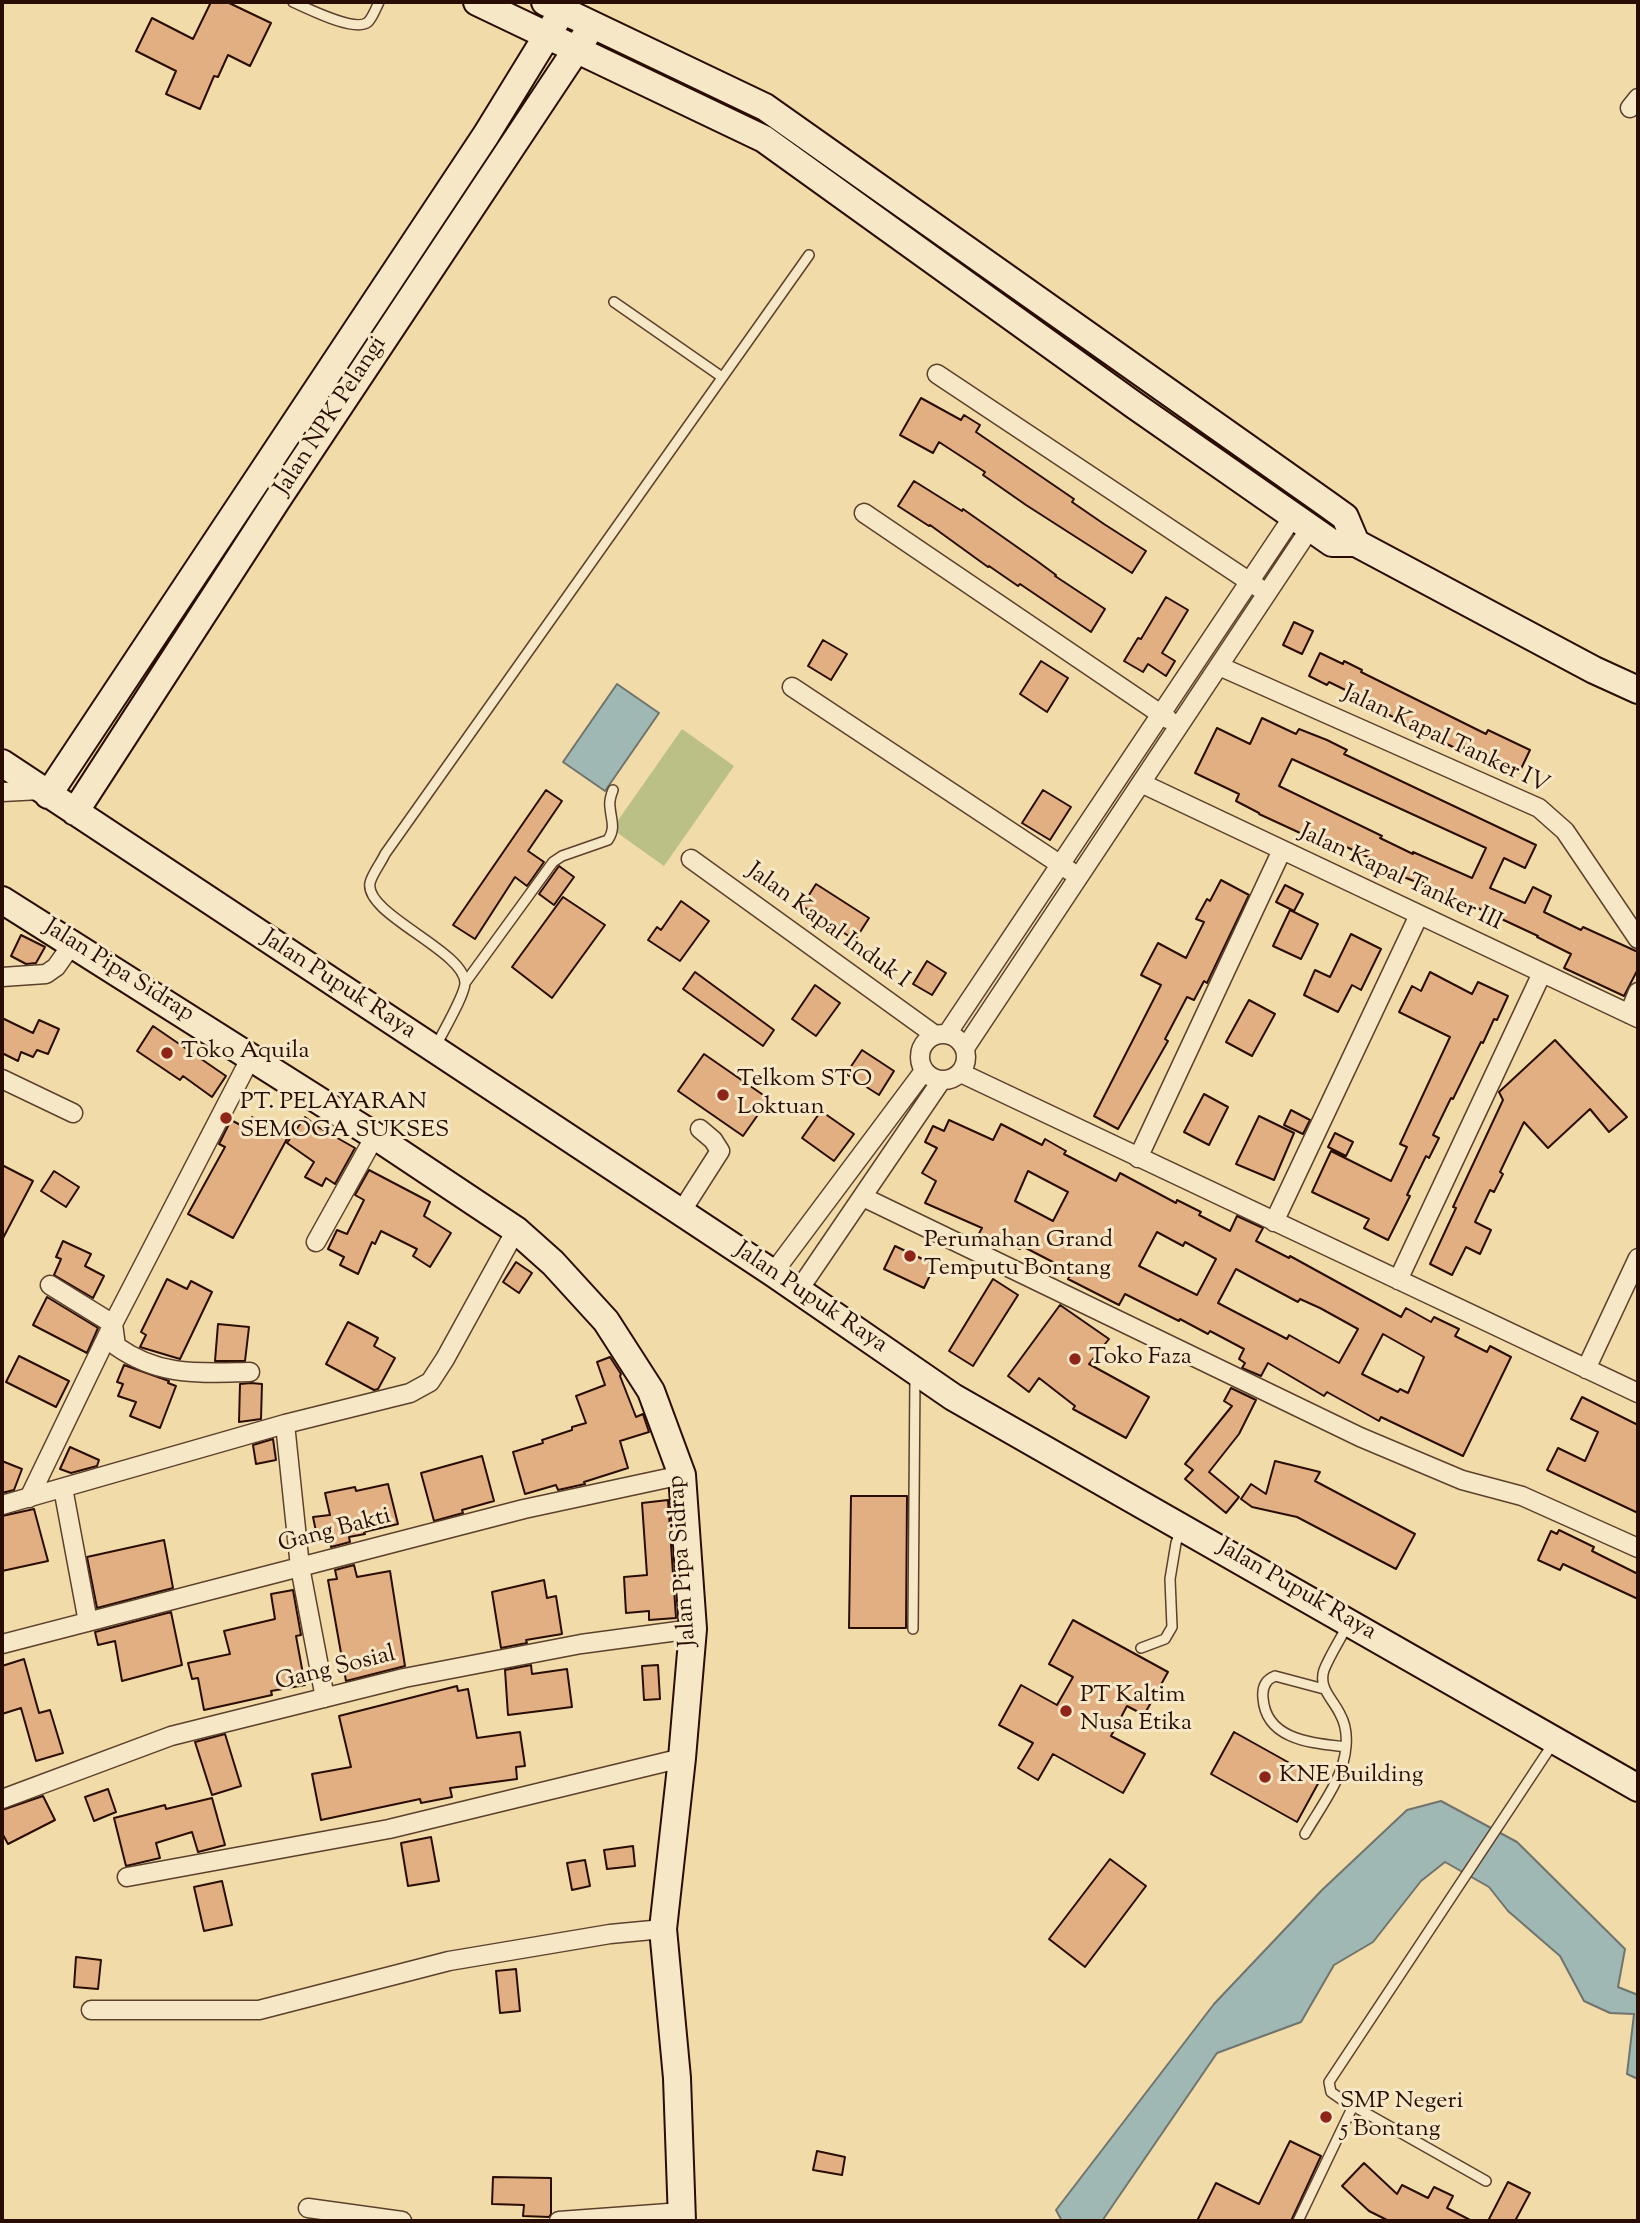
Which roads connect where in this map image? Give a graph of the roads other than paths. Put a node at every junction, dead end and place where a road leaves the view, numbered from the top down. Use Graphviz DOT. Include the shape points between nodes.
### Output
graph roads {
  1 [pos="293,2"];
  2 [pos="379,2"];
  3 [pos="477,2"];
  4 [pos="553,6"];
  5 [pos="592,24"];
  6 [pos="548,36"];
  7 [pos="577,50"];
  8 [pos="808,255"];
  9 [pos="614,302"];
  10 [pos="937,374"];
  11 [pos="722,377"];
  12 [pos="1151,381"];
  13 [pos="1134,405"];
  14 [pos="864,513"];
  15 [pos="1302,521"];
  16 [pos="1356,543"];
  17 [pos="1249,581"];
  18 [pos="1267,593"];
  19 [pos="1219,666"];
  20 [pos="792,687"];
  21 [pos="1638,690"];
  22 [pos="1161,714"];
  23 [pos="1179,726"];
  24 [pos="2,763"];
  25 [pos="1141,783"];
  26 [pos="613,790"];
  27 [pos="2,792"];
  28 [pos="44,792"];
  29 [pos="75,812"];
  30 [pos="1282,850"];
  31 [pos="691,859"];
  32 [pos="1060,865"];
  33 [pos="1079,877"];
  34 [pos="2,900"];
  35 [pos="1419,915"];
  36 [pos="1638,939"];
  37 [pos="72,943"];
  38 [pos="1542,973"];
  39 [pos="2,977"];
  40 [pos="465,983"];
  41 [pos="1638,992"];
  42 [pos="1634,1016"];
  43 [pos="941,1034"];
  44 [pos="965,1048"];
  45 [pos="434,1049"];
  46 [pos="251,1057"];
  47 [pos="924,1071"];
  48 [pos="961,1073"];
  49 [pos="2,1079"];
  50 [pos="941,1081"];
  51 [pos="73,1113"];
  52 [pos="700,1129"];
  53 [pos="375,1136"];
  54 [pos="1138,1158"];
  55 [pos="863,1197"];
  56 [pos="681,1212"];
  57 [pos="1274,1222"];
  58 [pos="516,1230"];
  59 [pos="316,1242"];
  60 [pos="1638,1258"];
  61 [pos="773,1273"];
  62 [pos="1398,1280"];
  63 [pos="50,1285"];
  64 [pos="798,1291"];
  65 [pos="113,1324"];
  66 [pos="1586,1369"];
  67 [pos="915,1371"];
  68 [pos="250,1372"];
  69 [pos="1638,1393"];
  70 [pos="285,1424"];
  71 [pos="682,1475"];
  72 [pos="63,1488"];
  73 [pos="29,1498"];
  74 [pos="2,1505"];
  75 [pos="1183,1526"];
  76 [pos="1638,1548"];
  77 [pos="300,1567"];
  78 [pos="88,1622"];
  79 [pos="1350,1622"];
  80 [pos="693,1629"];
  81 [pos="913,1629"];
  82 [pos="2,1644"];
  83 [pos="1141,1648"];
  84 [pos="1324,1689"];
  85 [pos="325,1698"];
  86 [pos="1555,1741"];
  87 [pos="1346,1747"];
  88 [pos="682,1758"];
  89 [pos="1638,1788"];
  90 [pos="2,1798"];
  91 [pos="1305,1834"];
  92 [pos="127,1877"];
  93 [pos="663,1928"];
  94 [pos="91,2010"];
  95 [pos="1353,2106"];
  96 [pos="1486,2181"];
  97 [pos="308,2208"];
  98 [pos="682,2217"];
  99 [pos="402,2221"];
  100 [pos="558,2221"];
  101 [pos="1298,2221"];
  1 -- 2 [label="lane" via="331,19 362,24"];
  3 -- 6 [label="street"];
  4 -- 5 [label="street"];
  4 -- 6 [label="street, Jalan NPK Pelangi"];
  5 -- 7 [label="street, Jalan NPK Pelangi"];
  5 -- 12 [label="street" via="765,107"];
  6 -- 7 [label="street"];
  6 -- 28 [label="street, Jalan NPK Pelangi"];
  7 -- 13 [label="street" via="764,139"];
  7 -- 29 [label="street, Jalan NPK Pelangi"];
  8 -- 11 [label="lane"];
  9 -- 11 [label="lane"];
  10 -- 17 [label="street"];
  11 -- 40 [label="lane" via="385,854 370,883 371,895 386,911 460,970"];
  12 -- 13 [label="street"];
  12 -- 16 [label="street" via="1345,517"];
  13 -- 15 [label="street"];
  14 -- 22 [label="street"];
  15 -- 16 [label="street" via="1332,544"];
  15 -- 17 [label="street"];
  15 -- 18 [label="street"];
  16 -- 21 [label="street"];
  17 -- 18 [label="street"];
  17 -- 22 [label="street"];
  18 -- 19 [label="street"];
  19 -- 23 [label="street"];
  19 -- 36 [label="street, Jalan Kapal Tanker IV" via="1539,808 1564,831"];
  20 -- 32 [label="street"];
  22 -- 23 [label="street"];
  22 -- 32 [label="street"];
  23 -- 25 [label="street"];
  24 -- 28 [label="street, Jalan Pupuk Raya"];
  25 -- 30 [label="street, Jalan Kapal Tanker III"];
  25 -- 33 [label="street"];
  26 -- 40 [label="lane" via="609,803 612,835 553,862"];
  27 -- 28 [label="street"];
  28 -- 29 [label="street, Jalan Pupuk Raya"];
  29 -- 45 [label="street, Jalan Pupuk Raya"];
  30 -- 35 [label="street, Jalan Kapal Tanker III"];
  30 -- 54 [label="street"];
  31 -- 43 [label="street, Jalan Kapal Induk I"];
  32 -- 33 [label="street"];
  32 -- 43 [label="street"];
  33 -- 44 [label="street"];
  34 -- 37 [label="street, Jalan Pipa Sidrap"];
  35 -- 38 [label="street, Jalan Kapal Tanker III"];
  35 -- 57 [label="street"];
  37 -- 39 [label="street" via="46,974"];
  37 -- 46 [label="street, Jalan Pipa Sidrap"];
  38 -- 42 [label="street, Jalan Kapal Tanker III"];
  38 -- 62 [label="street"];
  40 -- 45 [label="lane"];
  41 -- 42 [label="street"];
  43 -- 44 [label="street"];
  43 -- 47 [label="street" via="926,1041 921,1050"];
  44 -- 48 [label="street" via="967,1061"];
  45 -- 56 [label="street, Jalan Pupuk Raya"];
  46 -- 53 [label="street, Jalan Pipa Sidrap"];
  46 -- 65 [label="street"];
  47 -- 50 [label="street"];
  47 -- 61 [label="street"];
  48 -- 50 [label="street"];
  48 -- 54 [label="street"];
  49 -- 51 [label="street"];
  50 -- 55 [label="street"];
  52 -- 56 [label="street" via="720,1151"];
  53 -- 58 [label="street, Jalan Pipa Sidrap"];
  53 -- 59 [label="street"];
  54 -- 57 [label="street"];
  55 -- 64 [label="street"];
  55 -- 76 [label="street" via="1360,1437 1462,1480 1522,1496"];
  56 -- 61 [label="street, Jalan Pupuk Raya"];
  57 -- 62 [label="street"];
  58 -- 70 [label="street" via="430,1382 410,1393"];
  58 -- 71 [label="street, Jalan Pipa Sidrap" via="606,1321 651,1391"];
  60 -- 66 [label="street"];
  61 -- 64 [label="street, Jalan Pupuk Raya"];
  62 -- 66 [label="street"];
  63 -- 65 [label="street"];
  64 -- 67 [label="street, Jalan Pupuk Raya"];
  65 -- 68 [label="street" via="116,1346 154,1367 191,1374"];
  65 -- 73 [label="street"];
  66 -- 69 [label="street"];
  67 -- 75 [label="street, Jalan Pupuk Raya"];
  67 -- 81 [label="lane"];
  70 -- 72 [label="street"];
  70 -- 77 [label="street"];
  71 -- 77 [label="street, Gang Bakti" via="524,1509"];
  71 -- 80 [label="street, Jalan Pipa Sidrap"];
  72 -- 73 [label="street"];
  72 -- 78 [label="street"];
  73 -- 74 [label="street"];
  75 -- 79 [label="street, Jalan Pupuk Raya"];
  75 -- 83 [label="lane" via="1175,1543 1170,1579 1172,1627 1165,1639"];
  77 -- 78 [label="street, Gang Bakti"];
  77 -- 85 [label="street"];
  78 -- 82 [label="street, Gang Bakti"];
  79 -- 84 [label="lane" via="1324,1670"];
  79 -- 86 [label="street, Jalan Pupuk Raya"];
  80 -- 85 [label="street, Gang Sosial" via="558,1648"];
  80 -- 88 [label="street, Jalan Pipa Sidrap"];
  84 -- 87 [label="lane" via="1341,1716"];
  84 -- 87 [label="lane" via="1275,1676 1264,1685 1266,1710 1273,1724 1301,1741"];
  85 -- 90 [label="street, Gang Sosial" via="171,1736"];
  86 -- 89 [label="street, Jalan Pupuk Raya"];
  86 -- 95 [label="lane" via="1329,2082 1331,2092"];
  87 -- 91 [label="lane" via="1340,1774"];
  88 -- 92 [label="street" via="389,1829"];
  88 -- 93 [label="street, Jalan Pipa Sidrap"];
  93 -- 94 [label="street" via="449,1961 259,2010"];
  93 -- 98 [label="street, Jalan Pipa Sidrap" via="677,2078"];
  95 -- 96 [label="lane"];
  95 -- 101 [label="lane"];
  97 -- 99 [label="street"];
  98 -- 100 [label="street"];
}
